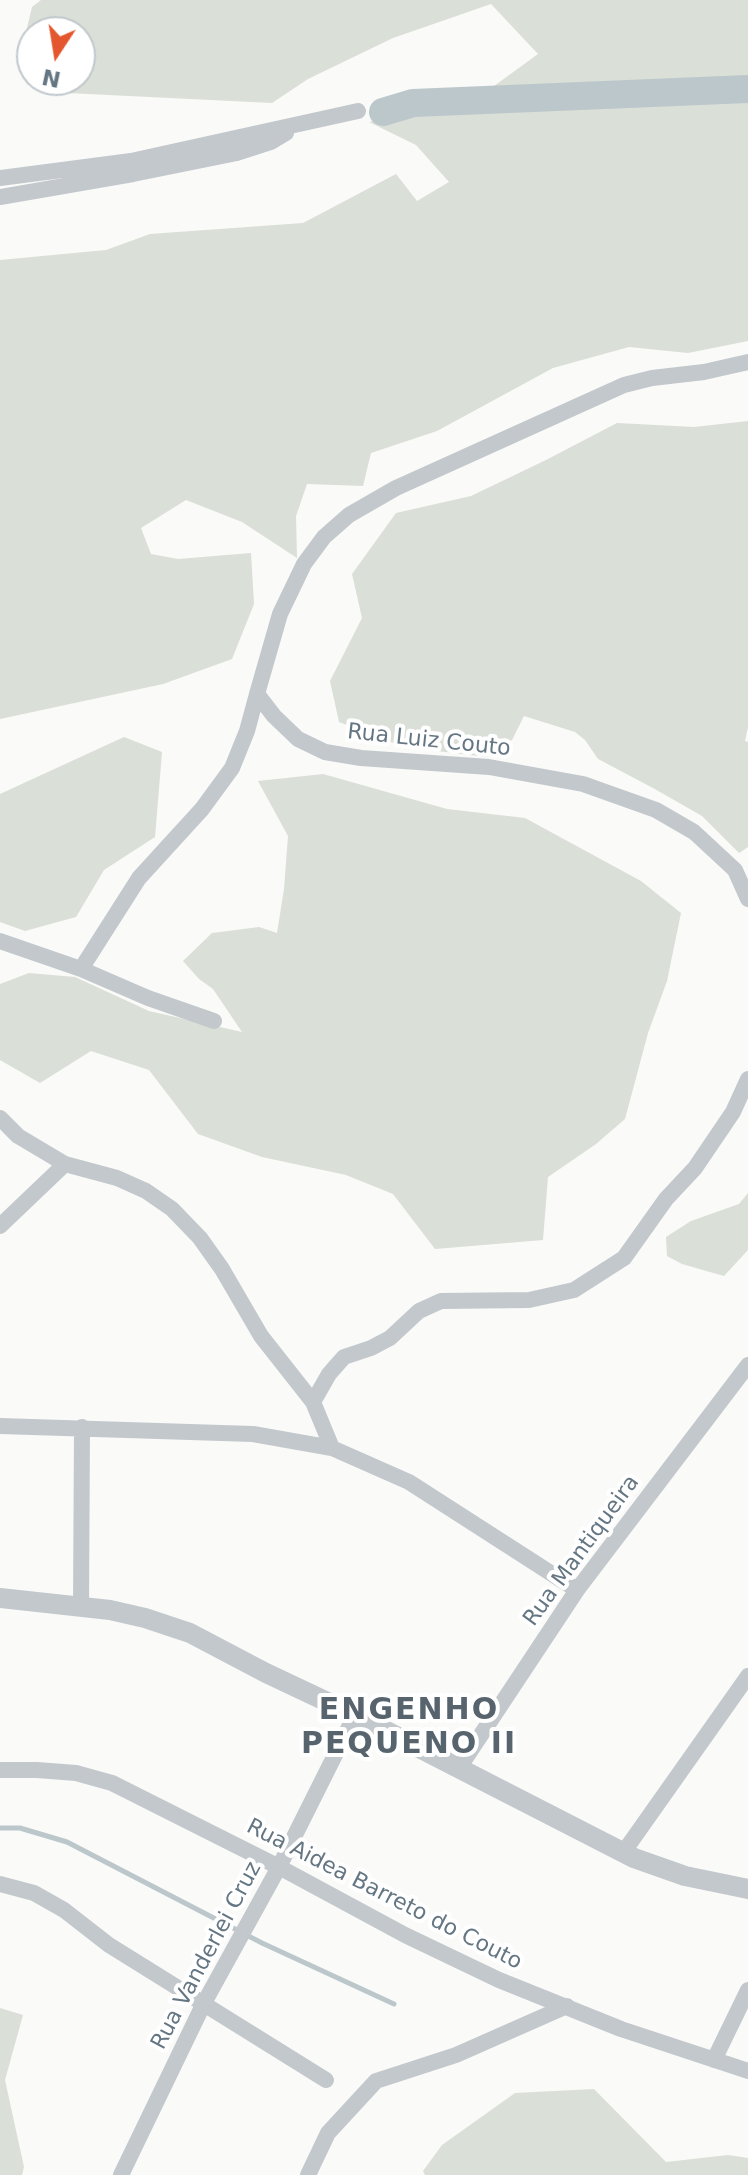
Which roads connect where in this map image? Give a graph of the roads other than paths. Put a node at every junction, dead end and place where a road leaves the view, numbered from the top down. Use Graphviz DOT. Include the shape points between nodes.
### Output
graph roads {
  1 [pos="358,111"];
  2 [pos="132,168"];
  3 [pos="0,178"];
  4 [pos="0,197"];
  5 [pos="748,362"];
  6 [pos="257,694"];
  7 [pos="748,899"];
  8 [pos="0,941"];
  9 [pos="81,969"];
  10 [pos="214,1021"];
  11 [pos="748,1079"];
  12 [pos="0,1118"];
  13 [pos="65,1164"];
  14 [pos="0,1226"];
  15 [pos="748,1365"];
  16 [pos="313,1402"];
  17 [pos="0,1426"];
  18 [pos="82,1427"];
  19 [pos="332,1448"];
  20 [pos="577,1590"];
  21 [pos="0,1598"];
  22 [pos="81,1607"];
  23 [pos="748,1676"];
  24 [pos="355,1715"];
  25 [pos="459,1768"];
  26 [pos="0,1770"];
  27 [pos="623,1853"];
  28 [pos="279,1867"];
  29 [pos="0,1884"];
  30 [pos="748,1889"];
  31 [pos="748,1990"];
  32 [pos="204,2003"];
  33 [pos="567,2006"];
  34 [pos="714,2060"];
  35 [pos="748,2071"];
  36 [pos="326,2080"];
  37 [pos="121,2175"];
  38 [pos="308,2175"];
  1 -- 2 [label="street"];
  2 -- 3 [label="street"];
  2 -- 4 [label="street"];
  5 -- 6 [label="street" via="624,385 396,488 349,515 304,564 280,614"];
  6 -- 7 [label="street, Rua Luiz Couto" via="298,739 325,752 489,767 583,784 656,810 694,832 735,870"];
  6 -- 9 [label="street" via="232,768 139,878"];
  8 -- 9 [label="street"];
  9 -- 10 [label="street"];
  11 -- 16 [label="street" via="695,1168 624,1258 574,1290 529,1300 441,1301 419,1311 390,1338 344,1357"];
  12 -- 13 [label="street" via="18,1136"];
  13 -- 14 [label="street"];
  13 -- 16 [label="street" via="117,1178 172,1209 200,1238 261,1336"];
  15 -- 20 [label="street, Rua Mantiqueira"];
  16 -- 19 [label="street"];
  17 -- 18 [label="street"];
  18 -- 19 [label="street" via="253,1434"];
  18 -- 22 [label="street"];
  19 -- 20 [label="street" via="409,1482"];
  20 -- 25 [label="street, Rua Mantiqueira"];
  21 -- 22 [label="street"];
  22 -- 24 [label="street" via="145,1618 190,1633"];
  23 -- 27 [label="street"];
  24 -- 25 [label="street"];
  24 -- 28 [label="street, Rua Vanderlei Cruz"];
  25 -- 27 [label="street"];
  26 -- 28 [label="street, Rua Aidea Barreto do Couto" via="76,1773 112,1783"];
  27 -- 30 [label="street" via="685,1876"];
  28 -- 32 [label="street, Rua Vanderlei Cruz"];
  28 -- 33 [label="street, Rua Aidea Barreto do Couto" via="485,1974"];
  29 -- 32 [label="street" via="34,1893 64,1910 109,1945"];
  31 -- 34 [label="street"];
  32 -- 36 [label="street"];
  32 -- 37 [label="street, Rua Vanderlei Cruz"];
  33 -- 34 [label="street, Rua Aidea Barreto do Couto"];
  33 -- 38 [label="street" via="456,2055 376,2081 328,2133"];
  34 -- 35 [label="street, Rua Aidea Barreto do Couto"];
}
